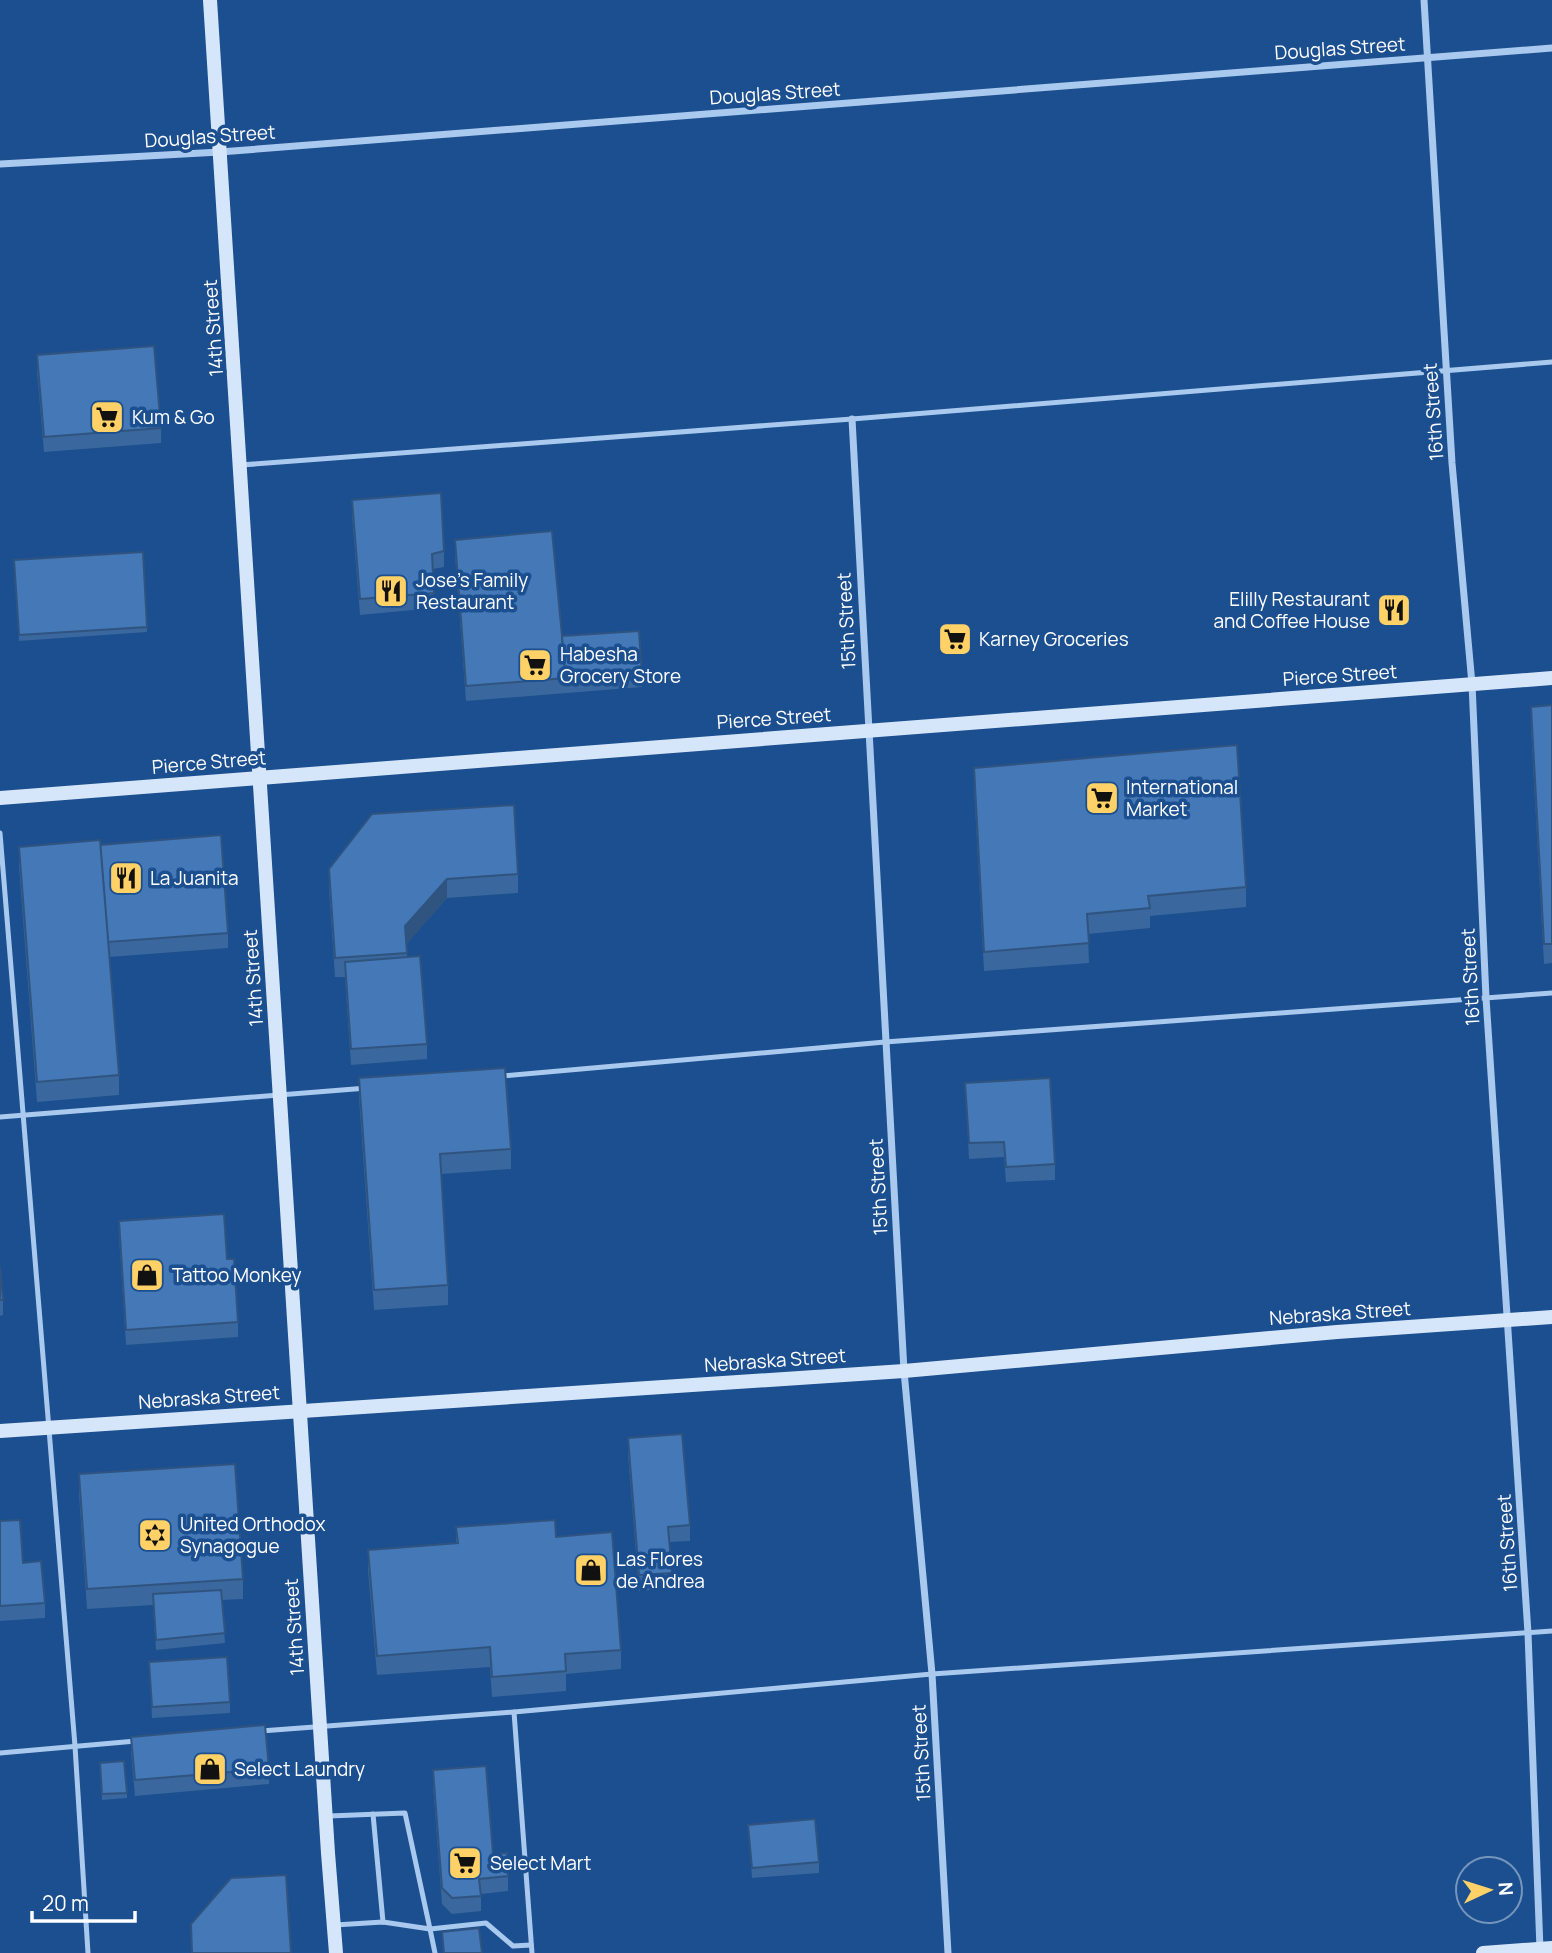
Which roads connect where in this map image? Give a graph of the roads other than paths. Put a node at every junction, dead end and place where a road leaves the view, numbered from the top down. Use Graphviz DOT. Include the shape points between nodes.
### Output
graph roads {
  1 [pos="210,0"];
  2 [pos="1424,0"];
  3 [pos="1552,48"];
  4 [pos="1427,57"];
  5 [pos="220,152"];
  6 [pos="0,164"];
  7 [pos="1552,362"];
  8 [pos="1446,369"];
  9 [pos="852,419"];
  10 [pos="241,465"];
  11 [pos="1552,678"];
  12 [pos="1472,684"];
  13 [pos="868,730"];
  14 [pos="259,777"];
  15 [pos="0,798"];
  16 [pos="0,833"];
  17 [pos="1552,993"];
  18 [pos="1486,998"];
  19 [pos="885,1042"];
  20 [pos="500,1076"];
  21 [pos="377,1087"];
  22 [pos="281,1095"];
  23 [pos="24,1115"];
  24 [pos="0,1117"];
  25 [pos="1552,1317"];
  26 [pos="1508,1321"];
  27 [pos="904,1371"];
  28 [pos="300,1410"];
  29 [pos="47,1426"];
  30 [pos="0,1431"];
  31 [pos="1552,1631"];
  32 [pos="1528,1633"];
  33 [pos="932,1674"];
  34 [pos="514,1712"];
  35 [pos="320,1726"];
  36 [pos="252,1732"];
  37 [pos="143,1741"];
  38 [pos="75,1746"];
  39 [pos="0,1753"];
  40 [pos="373,1814"];
  41 [pos="326,1816"];
  42 [pos="383,1922"];
  43 [pos="334,1925"];
  44 [pos="430,1929"];
  45 [pos="531,1945"];
  46 [pos="513,1946"];
  47 [pos="1544,1950"];
  48 [pos="88,1953"];
  49 [pos="336,1953"];
  50 [pos="435,1953"];
  51 [pos="509,1953"];
  52 [pos="532,1953"];
  53 [pos="948,1953"];
  54 [pos="1483,1953"];
  1 -- 5 [label="main road, 14th Street"];
  2 -- 4 [label="street, 16th Street"];
  3 -- 4 [label="street, Douglas Street"];
  4 -- 5 [label="street, Douglas Street"];
  4 -- 8 [label="street, 16th Street"];
  5 -- 6 [label="street, Douglas Street"];
  5 -- 10 [label="main road, 14th Street"];
  7 -- 8 [label="lane"];
  8 -- 9 [label="lane"];
  8 -- 12 [label="street, 16th Street"];
  9 -- 10 [label="lane"];
  9 -- 13 [label="street, 15th Street"];
  10 -- 14 [label="main road, 14th Street"];
  11 -- 12 [label="main road, Pierce Street"];
  12 -- 13 [label="main road, Pierce Street"];
  12 -- 18 [label="street, 16th Street"];
  13 -- 14 [label="main road, Pierce Street"];
  13 -- 19 [label="street, 15th Street"];
  14 -- 15 [label="main road, Pierce Street"];
  14 -- 22 [label="main road, 14th Street"];
  16 -- 23 [label="lane"];
  17 -- 18 [label="lane"];
  18 -- 19 [label="lane"];
  18 -- 26 [label="street, 16th Street"];
  19 -- 20 [label="lane"];
  19 -- 27 [label="street, 15th Street"];
  21 -- 22 [label="lane"];
  22 -- 23 [label="lane"];
  22 -- 28 [label="main road, 14th Street"];
  23 -- 24 [label="lane"];
  23 -- 29 [label="lane"];
  25 -- 26 [label="main road, Nebraska Street"];
  26 -- 27 [label="main road, Nebraska Street"];
  26 -- 32 [label="street, 16th Street"];
  27 -- 28 [label="main road, Nebraska Street"];
  27 -- 33 [label="street, 15th Street"];
  28 -- 29 [label="main road, Nebraska Street"];
  28 -- 35 [label="main road, 14th Street"];
  29 -- 30 [label="main road, Nebraska Street"];
  29 -- 38 [label="lane"];
  31 -- 32 [label="lane"];
  32 -- 33 [label="lane"];
  32 -- 47 [label="street, 16th Street"];
  33 -- 34 [label="lane"];
  33 -- 53 [label="street, 15th Street"];
  34 -- 35 [label="lane"];
  34 -- 45 [label="lane"];
  35 -- 36 [label="lane"];
  35 -- 41 [label="main road, 14th Street"];
  37 -- 38 [label="lane"];
  38 -- 39 [label="lane"];
  38 -- 48 [label="lane"];
  40 -- 41 [label="lane"];
  40 -- 42 [label="lane"];
  40 -- 44 [label="lane" via="405,1813"];
  41 -- 43 [label="main road, 14th Street"];
  42 -- 43 [label="lane"];
  42 -- 44 [label="lane"];
  43 -- 49 [label="main road, 14th Street"];
  44 -- 46 [label="lane" via="486,1923"];
  44 -- 50 [label="lane"];
  45 -- 46 [label="lane"];
  45 -- 52 [label="lane"];
  46 -- 51 [label="lane"];
  47 -- 54 [label="main road"];
}
